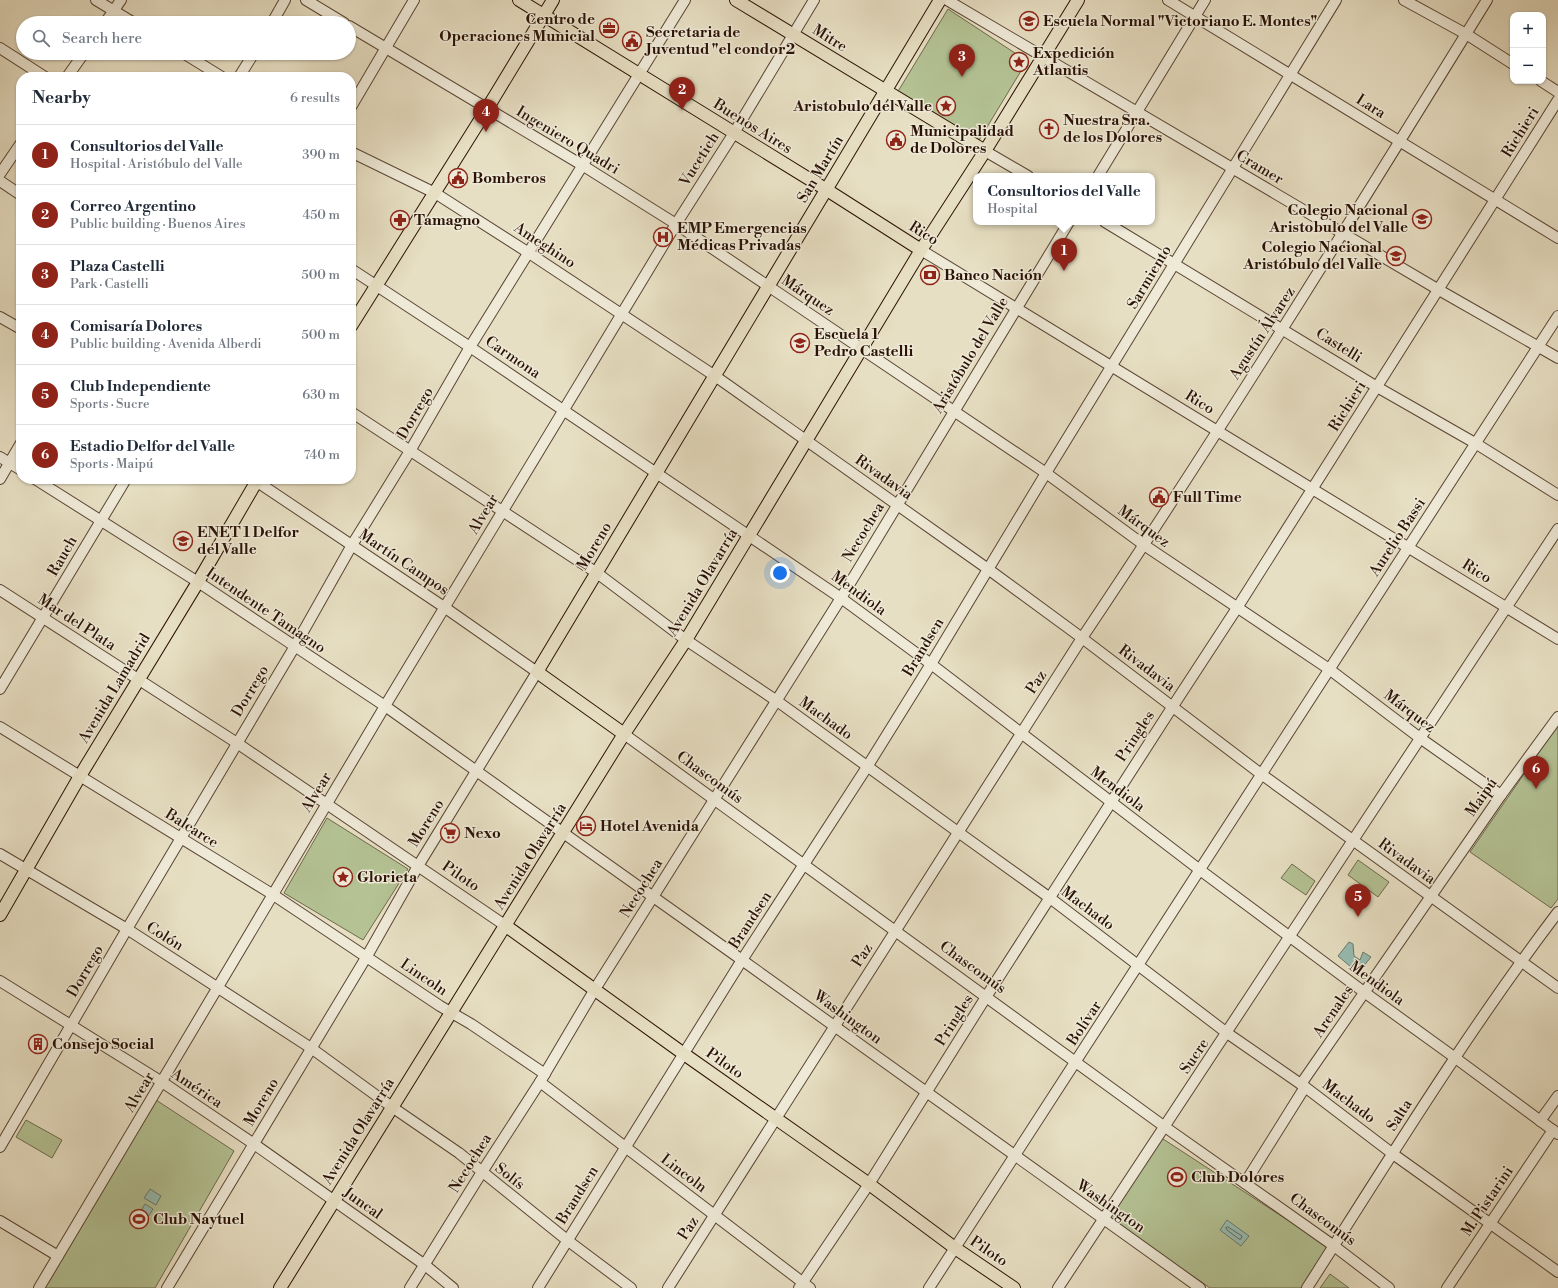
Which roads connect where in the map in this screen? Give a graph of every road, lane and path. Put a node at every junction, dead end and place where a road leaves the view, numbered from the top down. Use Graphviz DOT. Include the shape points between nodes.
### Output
graph roads {
  1 [pos="96,0"];
  2 [pos="121,0"];
  3 [pos="285,0"];
  4 [pos="306,0"];
  5 [pos="414,0"];
  6 [pos="519,0"];
  7 [pos="553,0"];
  8 [pos="685,0"];
  9 [pos="736,0"];
  10 [pos="814,0"];
  11 [pos="940,0"];
  12 [pos="947,0"];
  13 [pos="1078,0"];
  14 [pos="1168,0"];
  15 [pos="1205,0"];
  16 [pos="1336,0"];
  17 [pos="1404,0"];
  18 [pos="1487,0"];
  19 [pos="114,11"];
  20 [pos="544,15"];
  21 [pos="110,16"];
  22 [pos="122,16"];
  23 [pos="276,16"];
  24 [pos="332,16"];
  25 [pos="1195,17"];
  26 [pos="356,30"];
  27 [pos="794,34"];
  28 [pos="1466,34"];
  29 [pos="0,48"];
  30 [pos="386,48"];
  31 [pos="1043,56"];
  32 [pos="16,59"];
  33 [pos="18,60"];
  34 [pos="79,60"];
  35 [pos="194,60"];
  36 [pos="250,60"];
  37 [pos="1510,62"];
  38 [pos="36,72"];
  39 [pos="71,72"];
  40 [pos="214,72"];
  41 [pos="242,72"];
  42 [pos="639,73"];
  43 [pos="1290,74"];
  44 [pos="1546,84"];
  45 [pos="886,91"];
  46 [pos="1558,92"];
  47 [pos="356,99"];
  48 [pos="1558,100"];
  49 [pos="487,109"];
  50 [pos="1137,112"];
  51 [pos="734,133"];
  52 [pos="1400,142"];
  53 [pos="16,151"];
  54 [pos="985,151"];
  55 [pos="356,154"];
  56 [pos="582,165"];
  57 [pos="1233,169"];
  58 [pos="1023,173"];
  59 [pos="1100,173"];
  60 [pos="0,174"];
  61 [pos="0,181"];
  62 [pos="827,190"];
  63 [pos="16,192"];
  64 [pos="435,193"];
  65 [pos="1496,200"];
  66 [pos="676,224"];
  67 [pos="1067,225"];
  68 [pos="1110,225"];
  69 [pos="1343,234"];
  70 [pos="1558,238"];
  71 [pos="921,250"];
  72 [pos="529,253"];
  73 [pos="1175,264"];
  74 [pos="356,271"];
  75 [pos="377,284"];
  76 [pos="768,286"];
  77 [pos="1438,290"];
  78 [pos="1017,308"];
  79 [pos="622,314"];
  80 [pos="1558,316"];
  81 [pos="0,317"];
  82 [pos="356,318"];
  83 [pos="16,326"];
  84 [pos="1283,329"];
  85 [pos="470,347"];
  86 [pos="1538,347"];
  87 [pos="861,349"];
  88 [pos="1558,358"];
  89 [pos="1112,366"];
  90 [pos="715,376"];
  91 [pos="1377,387"];
  92 [pos="564,410"];
  93 [pos="954,411"];
  94 [pos="356,415"];
  95 [pos="1217,431"];
  96 [pos="806,441"];
  97 [pos="1475,443"];
  98 [pos="16,451"];
  99 [pos="410,451"];
  100 [pos="0,457"];
  101 [pos="9,463"];
  102 [pos="16,467"];
  103 [pos="656,473"];
  104 [pos="1046,473"];
  105 [pos="0,478"];
  106 [pos="43,484"];
  107 [pos="123,484"];
  108 [pos="254,484"];
  109 [pos="262,484"];
  110 [pos="1313,488"];
  111 [pos="1558,495"];
  112 [pos="897,504"];
  113 [pos="502,511"];
  114 [pos="100,520"];
  115 [pos="1558,529"];
  116 [pos="749,535"];
  117 [pos="352,545"];
  118 [pos="1144,545"];
  119 [pos="1408,547"];
  120 [pos="988,569"];
  121 [pos="597,573"];
  122 [pos="198,582"];
  123 [pos="0,590"];
  124 [pos="841,598"];
  125 [pos="444,607"];
  126 [pos="1237,608"];
  127 [pos="1506,608"];
  128 [pos="44,618"];
  129 [pos="1082,638"];
  130 [pos="1558,639"];
  131 [pos="686,640"];
  132 [pos="294,646"];
  133 [pos="931,664"];
  134 [pos="1329,669"];
  135 [pos="537,672"];
  136 [pos="139,680"];
  137 [pos="0,689"];
  138 [pos="777,701"];
  139 [pos="385,706"];
  140 [pos="1173,706"];
  141 [pos="1558,717"];
  142 [pos="0,727"];
  143 [pos="624,734"];
  144 [pos="1021,734"];
  145 [pos="1420,738"];
  146 [pos="237,743"];
  147 [pos="867,767"];
  148 [pos="477,772"];
  149 [pos="1261,774"];
  150 [pos="80,776"];
  151 [pos="1501,795"];
  152 [pos="714,801"];
  153 [pos="1111,802"];
  154 [pos="326,804"];
  155 [pos="958,832"];
  156 [pos="564,833"];
  157 [pos="181,839"];
  158 [pos="1353,840"];
  159 [pos="0,854"];
  160 [pos="804,865"];
  161 [pos="418,866"];
  162 [pos="27,870"];
  163 [pos="1200,870"];
  164 [pos="272,894"];
  165 [pos="653,897"];
  166 [pos="1430,897"];
  167 [pos="1050,898"];
  168 [pos="1558,912"];
  169 [pos="0,915"];
  170 [pos="506,926"];
  171 [pos="127,929"];
  172 [pos="896,931"];
  173 [pos="1290,936"];
  174 [pos="367,956"];
  175 [pos="742,960"];
  176 [pos="1521,961"];
  177 [pos="1139,965"];
  178 [pos="0,981"];
  179 [pos="218,987"];
  180 [pos="1558,988"];
  181 [pos="595,989"];
  182 [pos="1364,992"];
  183 [pos="986,997"];
  184 [pos="451,1012"];
  185 [pos="71,1025"];
  186 [pos="835,1026"];
  187 [pos="1227,1033"];
  188 [pos="311,1048"];
  189 [pos="684,1054"];
  190 [pos="1454,1057"];
  191 [pos="1076,1062"];
  192 [pos="543,1078"];
  193 [pos="162,1082"];
  194 [pos="1303,1086"];
  195 [pos="927,1092"];
  196 [pos="1558,1096"];
  197 [pos="392,1108"];
  198 [pos="775,1117"];
  199 [pos="1540,1121"];
  200 [pos="1165,1127"];
  201 [pos="1555,1132"];
  202 [pos="254,1144"];
  203 [pos="0,1147"];
  204 [pos="625,1147"];
  205 [pos="1393,1154"];
  206 [pos="1015,1156"];
  207 [pos="482,1172"];
  208 [pos="1245,1183"];
  209 [pos="869,1184"];
  210 [pos="333,1201"];
  211 [pos="715,1214"];
  212 [pos="1105,1219"];
  213 [pos="0,1221"];
  214 [pos="1489,1223"];
  215 [pos="567,1240"];
  216 [pos="1334,1246"];
  217 [pos="955,1248"];
  218 [pos="58,1256"];
  219 [pos="425,1266"];
  220 [pos="1558,1272"];
  221 [pos="804,1286"];
  222 [pos="1194,1286"];
  223 [pos="39,1288"];
  224 [pos="167,1288"];
  225 [pos="280,1288"];
  226 [pos="410,1288"];
  227 [pos="453,1288"];
  228 [pos="538,1288"];
  229 [pos="631,1288"];
  230 [pos="668,1288"];
  231 [pos="929,1288"];
  232 [pos="1014,1288"];
  233 [pos="1058,1288"];
  234 [pos="1306,1288"];
  235 [pos="1389,1288"];
  236 [pos="1446,1288"];
  1 -- 19 [label="street"];
  2 -- 19 [label="street"];
  3 -- 23 [label="street"];
  4 -- 24 [label="street"];
  5 -- 30 [label="street"];
  6 -- 20 [label="main road, Buenos Aires"];
  7 -- 20 [label="main road"];
  8 -- 42 [label="street, Dorrego"];
  9 -- 27 [label="main road, Mitre"];
  10 -- 27 [label="street, Vucetich"];
  11 -- 45 [label="main road, San Martín"];
  12 -- 31 [label="street, Cramer"];
  13 -- 31 [label="main road, Avenida Olavarría"];
  14 -- 25 [label="street, Lara"];
  15 -- 25 [label="street"];
  16 -- 43 [label="street, Sarmiento"];
  17 -- 28 [label="street"];
  18 -- 28 [label="street, Agustín Álvarez"];
  19 -- 21 [label="street"];
  19 -- 22 [label="street"];
  20 -- 42 [label="main road, Buenos Aires"];
  20 -- 49 [label="main road"];
  25 -- 43 [label="street, Lara"];
  25 -- 50 [label="street"];
  26 -- 30 [label="street, Ingeniero Quadri"];
  27 -- 45 [label="main road, Mitre"];
  27 -- 51 [label="street, Vucetich"];
  28 -- 37 [label="street"];
  28 -- 52 [label="street, Agustín Álvarez"];
  29 -- 32 [label="street"];
  30 -- 47 [label="street"];
  30 -- 49 [label="street, Ingeniero Quadri"];
  31 -- 50 [label="street, Cramer"];
  31 -- 54 [label="main road, Avenida Olavarría"];
  33 -- 38 [label="street"];
  34 -- 39 [label="street"];
  35 -- 40 [label="street"];
  36 -- 41 [label="street"];
  42 -- 51 [label="main road, Buenos Aires"];
  42 -- 56 [label="street, Dorrego"];
  43 -- 52 [label="street, Lara"];
  43 -- 57 [label="street, Sarmiento"];
  44 -- 46 [label="street"];
  45 -- 54 [label="main road"];
  45 -- 62 [label="main road, San Martín"];
  48 -- 65 [label="street, Richieri"];
  49 -- 56 [label="street, Ingeniero Quadri"];
  49 -- 64 [label="main road"];
  50 -- 57 [label="street, Cramer"];
  50 -- 59 [label="street"];
  51 -- 62 [label="main road, Buenos Aires"];
  51 -- 66 [label="street, Vucetich"];
  52 -- 65 [label="street, Lara"];
  52 -- 69 [label="street, Agustín Álvarez"];
  53 -- 60 [label="street"];
  54 -- 58 [label="street"];
  54 -- 71 [label="main road, Avenida Olavarría"];
  55 -- 64 [label="street, Ameghino"];
  56 -- 66 [label="street, Ingeniero Quadri"];
  56 -- 72 [label="street, Dorrego"];
  57 -- 69 [label="street, Cramer"];
  57 -- 73 [label="street, Sarmiento"];
  61 -- 63 [label="street"];
  62 -- 71 [label="main road, Rico"];
  62 -- 76 [label="main road, San Martín"];
  64 -- 72 [label="street, Ameghino"];
  64 -- 75 [label="main road"];
  65 -- 70 [label="street, Lara"];
  65 -- 77 [label="street, Richieri"];
  66 -- 76 [label="street, Ingeniero Quadri"];
  66 -- 79 [label="street, Vucetich"];
  67 -- 78 [label="street, Aristóbulo del Valle"];
  68 -- 73 [label="street, Castelli"];
  69 -- 77 [label="street, Cramer"];
  69 -- 84 [label="street, Agustín Álvarez"];
  71 -- 78 [label="street, Rico"];
  71 -- 87 [label="main road, Avenida Olavarría"];
  72 -- 79 [label="street, Ameghino"];
  72 -- 85 [label="street, Dorrego"];
  73 -- 84 [label="street, Castelli"];
  73 -- 89 [label="street, Sarmiento"];
  74 -- 75 [label="street, Carmona"];
  75 -- 82 [label="main road"];
  75 -- 85 [label="street, Carmona"];
  76 -- 87 [label="street, Márquez"];
  76 -- 90 [label="main road, San Martín"];
  77 -- 86 [label="street, Cramer"];
  77 -- 91 [label="street, Richieri"];
  78 -- 89 [label="street, Rico"];
  78 -- 93 [label="street, Aristóbulo del Valle"];
  79 -- 90 [label="street, Ameghino"];
  79 -- 92 [label="street, Alvear"];
  80 -- 86 [label="street, Aurelio Bassi"];
  81 -- 83 [label="street"];
  84 -- 91 [label="street, Castelli"];
  84 -- 95 [label="street, Agustín Álvarez"];
  85 -- 92 [label="street, Carmona"];
  85 -- 99 [label="street, Dorrego"];
  86 -- 88 [label="street, Cramer"];
  86 -- 97 [label="street, Aurelio Bassi"];
  87 -- 93 [label="street, Márquez"];
  87 -- 96 [label="main road, Avenida Olavarría"];
  89 -- 95 [label="street, Rico"];
  89 -- 104 [label="street, Sarmiento"];
  90 -- 96 [label="street, Rivadavia"];
  90 -- 103 [label="main road, Moreno"];
  91 -- 97 [label="street, Castelli"];
  91 -- 110 [label="street, Richieri"];
  92 -- 103 [label="street, Carmona"];
  92 -- 113 [label="street, Alvear"];
  93 -- 104 [label="street, Márquez"];
  93 -- 112 [label="street, Aristóbulo del Valle"];
  94 -- 99 [label="street, Machado"];
  95 -- 110 [label="street, Rico"];
  95 -- 118 [label="street, Agustín Álvarez"];
  96 -- 112 [label="street, Rivadavia"];
  96 -- 116 [label="main road, Avenida Olavarría"];
  97 -- 111 [label="street, Castelli"];
  97 -- 119 [label="street, Aurelio Bassi"];
  98 -- 101 [label="street"];
  99 -- 113 [label="street, Machado"];
  99 -- 117 [label="street, Dorrego"];
  100 -- 101 [label="street"];
  101 -- 102 [label="street"];
  101 -- 105 [label="street"];
  103 -- 116 [label="street, Mendiola"];
  103 -- 121 [label="main road, Moreno"];
  104 -- 118 [label="street, Márquez"];
  104 -- 120 [label="street, Sarmiento"];
  106 -- 114 [label="street, Intendente Tamagno"];
  107 -- 114 [label="street, Rauch"];
  108 -- 122 [label="main road, Avenida Lamadrid"];
  109 -- 117 [label="street, Martín Campos"];
  110 -- 119 [label="street, Rico"];
  110 -- 126 [label="street, Richieri"];
  112 -- 120 [label="street, Rivadavia"];
  112 -- 124 [label="street, Necochea"];
  113 -- 121 [label="street, Machado"];
  113 -- 125 [label="street, Alvear"];
  114 -- 122 [label="street, Intendente Tamagno"];
  114 -- 128 [label="street, Rauch"];
  115 -- 127 [label="street, Sucre"];
  116 -- 124 [label="street, Mendiola"];
  116 -- 131 [label="main road, Avenida Olavarría"];
  117 -- 125 [label="street, Martín Campos"];
  117 -- 132 [label="street, Dorrego"];
  118 -- 126 [label="street, Márquez"];
  118 -- 129 [label="street, Agustín Álvarez"];
  119 -- 127 [label="street, Rico"];
  119 -- 134 [label="street, Aurelio Bassi"];
  120 -- 129 [label="street, Rivadavia"];
  120 -- 133 [label="street, Brandsen"];
  121 -- 131 [label="street, Machado"];
  121 -- 135 [label="main road, Moreno"];
  122 -- 132 [label="street, Intendente Tamagno"];
  122 -- 136 [label="main road, Avenida Lamadrid"];
  123 -- 128 [label="street, Mar del Plata"];
  124 -- 133 [label="street, Mendiola"];
  124 -- 138 [label="street, Necochea"];
  125 -- 135 [label="street, Martín Campos"];
  125 -- 139 [label="street, Alvear"];
  126 -- 134 [label="street, Márquez"];
  126 -- 140 [label="street, Richieri"];
  127 -- 130 [label="street, Rico"];
  127 -- 145 [label="street, Sucre"];
  128 -- 136 [label="street, Mar del Plata"];
  128 -- 137 [label="street, Rauch"];
  129 -- 140 [label="street, Rivadavia"];
  129 -- 144 [label="street, Paz"];
  131 -- 138 [label="street, Machado"];
  131 -- 143 [label="main road, Avenida Olavarría"];
  132 -- 139 [label="street, Intendente Tamagno"];
  132 -- 146 [label="street, Dorrego"];
  133 -- 144 [label="street, Mendiola"];
  133 -- 147 [label="street, Brandsen"];
  134 -- 145 [label="street, Márquez"];
  134 -- 149 [label="street, Aurelio Bassi"];
  135 -- 143 [label="main road, Chascomús"];
  135 -- 148 [label="street, Moreno"];
  136 -- 146 [label="street, Mar del Plata"];
  136 -- 150 [label="main road, Avenida Lamadrid"];
  138 -- 147 [label="street, Machado"];
  138 -- 152 [label="street, Necochea"];
  139 -- 148 [label="street, Intendente Tamagno"];
  139 -- 154 [label="street, Alvear"];
  140 -- 149 [label="street, Rivadavia"];
  140 -- 153 [label="street, Pringles"];
  141 -- 151 [label="street, Maipú"];
  142 -- 150 [label="street, Balcarce"];
  143 -- 152 [label="street, Chascomús"];
  143 -- 156 [label="main road, Avenida Olavarría"];
  144 -- 153 [label="street, Mendiola"];
  144 -- 155 [label="street, Paz"];
  145 -- 151 [label="street, Márquez"];
  145 -- 158 [label="street, Sucre"];
  146 -- 154 [label="street, Mar del Plata"];
  146 -- 157 [label="street, Dorrego"];
  147 -- 155 [label="street, Machado"];
  147 -- 160 [label="street, Brandsen"];
  148 -- 156 [label="street, Washington"];
  148 -- 161 [label="street, Moreno"];
  149 -- 158 [label="street, Rivadavia"];
  149 -- 163 [label="street, Bolívar"];
  150 -- 157 [label="street, Balcarce"];
  150 -- 162 [label="main road, Avenida Lamadrid"];
  151 -- 166 [label="street, Maipú"];
  152 -- 160 [label="street, Chascomús"];
  152 -- 165 [label="street, Necochea"];
  153 -- 163 [label="street, Mendiola"];
  153 -- 167 [label="street, Pringles"];
  154 -- 161 [label="street, Mar del Plata"];
  154 -- 164 [label="street, Alvear"];
  155 -- 167 [label="street, Machado"];
  155 -- 172 [label="street, Paz"];
  156 -- 165 [label="street, Washington"];
  156 -- 170 [label="main road, Avenida Olavarría"];
  157 -- 164 [label="street, Balcarce"];
  157 -- 171 [label="street, Dorrego"];
  158 -- 166 [label="street, Rivadavia"];
  158 -- 173 [label="street, Sucre"];
  159 -- 162 [label="street, Colón"];
  160 -- 172 [label="street, Chascomús"];
  160 -- 175 [label="street, Brandsen"];
  161 -- 170 [label="street, Piloto"];
  161 -- 174 [label="street, Moreno"];
  162 -- 169 [label="main road, Avenida Lamadrid"];
  162 -- 171 [label="street, Colón"];
  163 -- 173 [label="street, Mendiola"];
  163 -- 177 [label="street, Bolívar"];
  164 -- 174 [label="street, Balcarce"];
  164 -- 179 [label="street, Alvear"];
  165 -- 175 [label="street, Washington"];
  165 -- 181 [label="street, Necochea"];
  166 -- 176 [label="street, Rivadavia"];
  166 -- 182 [label="street, Arenales"];
  167 -- 177 [label="street, Machado"];
  167 -- 183 [label="street, Pringles"];
  168 -- 176 [label="street, Salta"];
  170 -- 181 [label="main road, Piloto"];
  170 -- 184 [label="main road, Avenida Olavarría"];
  171 -- 179 [label="street, Colón"];
  171 -- 185 [label="street, Dorrego"];
  172 -- 183 [label="street, Chascomús"];
  172 -- 186 [label="street, Paz"];
  173 -- 182 [label="street, Mendiola"];
  173 -- 187 [label="street, Sucre"];
  174 -- 184 [label="street, Lincoln"];
  174 -- 188 [label="street, Moreno"];
  175 -- 186 [label="street, Washington"];
  175 -- 189 [label="street, Brandsen"];
  176 -- 180 [label="street, Rivadavia"];
  176 -- 190 [label="street, Salta"];
  177 -- 187 [label="street, Machado"];
  177 -- 191 [label="street, Bolívar"];
  178 -- 185 [label="street, América"];
  179 -- 188 [label="street, Colón"];
  179 -- 193 [label="street, Alvear"];
  181 -- 189 [label="main road, Piloto"];
  181 -- 192 [label="street, Necochea"];
  182 -- 190 [label="street, Mendiola"];
  182 -- 194 [label="street, Arenales"];
  183 -- 191 [label="street, Chascomús"];
  183 -- 195 [label="street, Pringles"];
  184 -- 192 [label="street, Lincoln"];
  184 -- 197 [label="main road, Avenida Olavarría"];
  185 -- 193 [label="street, América"];
  185 -- 203 [label="street, Dorrego"];
  186 -- 195 [label="street, Washington"];
  186 -- 198 [label="street, Paz"];
  187 -- 194 [label="street, Machado"];
  187 -- 200 [label="street, Sucre"];
  188 -- 197 [label="street, Solís"];
  188 -- 202 [label="street, Moreno"];
  189 -- 198 [label="main road, Piloto"];
  189 -- 204 [label="street, Brandsen"];
  190 -- 199 [label="street, Mendiola"];
  190 -- 205 [label="street, Salta"];
  191 -- 200 [label="street, Chascomús"];
  191 -- 206 [label="street, Bolívar"];
  192 -- 204 [label="street, Lincoln"];
  192 -- 207 [label="street, Necochea"];
  193 -- 202 [label="street, América"];
  193 -- 218 [label="street, Alvear"];
  194 -- 205 [label="street, Machado"];
  194 -- 208 [label="street, Arenales"];
  195 -- 206 [label="street, Washington"];
  195 -- 209 [label="street, Pringles"];
  196 -- 199 [label="street"];
  197 -- 207 [label="street, Solís" via="459,1153"];
  197 -- 210 [label="main road, Avenida Olavarría"];
  198 -- 209 [label="main road, Piloto"];
  198 -- 211 [label="street, Paz"];
  199 -- 201 [label="street, Mendiola"];
  200 -- 208 [label="street, Chascomús"];
  200 -- 212 [label="street, Sucre"];
  201 -- 214 [label="street, M. Pistarini"];
  202 -- 210 [label="street, Juncal"];
  202 -- 224 [label="street, Moreno"];
  204 -- 211 [label="street, Lincoln"];
  204 -- 215 [label="street, Brandsen"];
  205 -- 214 [label="street, Machado"];
  205 -- 216 [label="street, Salta"];
  206 -- 212 [label="street, Washington"];
  206 -- 217 [label="street, Bolívar"];
  207 -- 215 [label="street, Solís"];
  207 -- 219 [label="street, Necochea"];
  208 -- 216 [label="street, Chascomús"];
  209 -- 217 [label="main road, Piloto"];
  209 -- 221 [label="street, Pringles"];
  210 -- 219 [label="street, Juncal"];
  210 -- 225 [label="main road, Avenida Olavarría"];
  211 -- 221 [label="street, Lincoln"];
  211 -- 230 [label="street, Paz"];
  212 -- 222 [label="street, Washington"];
  212 -- 233 [label="street, Sucre"];
  213 -- 218 [label="street"];
  214 -- 220 [label="street, Machado"];
  214 -- 236 [label="street, M. Pistarini"];
  215 -- 228 [label="street, Brandsen"];
  215 -- 229 [label="street, Solís"];
  216 -- 234 [label="street, Salta"];
  216 -- 235 [label="street, Chascomús"];
  217 -- 231 [label="street, Bolívar"];
  217 -- 232 [label="main road, Piloto"];
  218 -- 223 [label="street, Alvear"];
  219 -- 226 [label="street, Necochea"];
  219 -- 227 [label="street, Juncal"];
}
